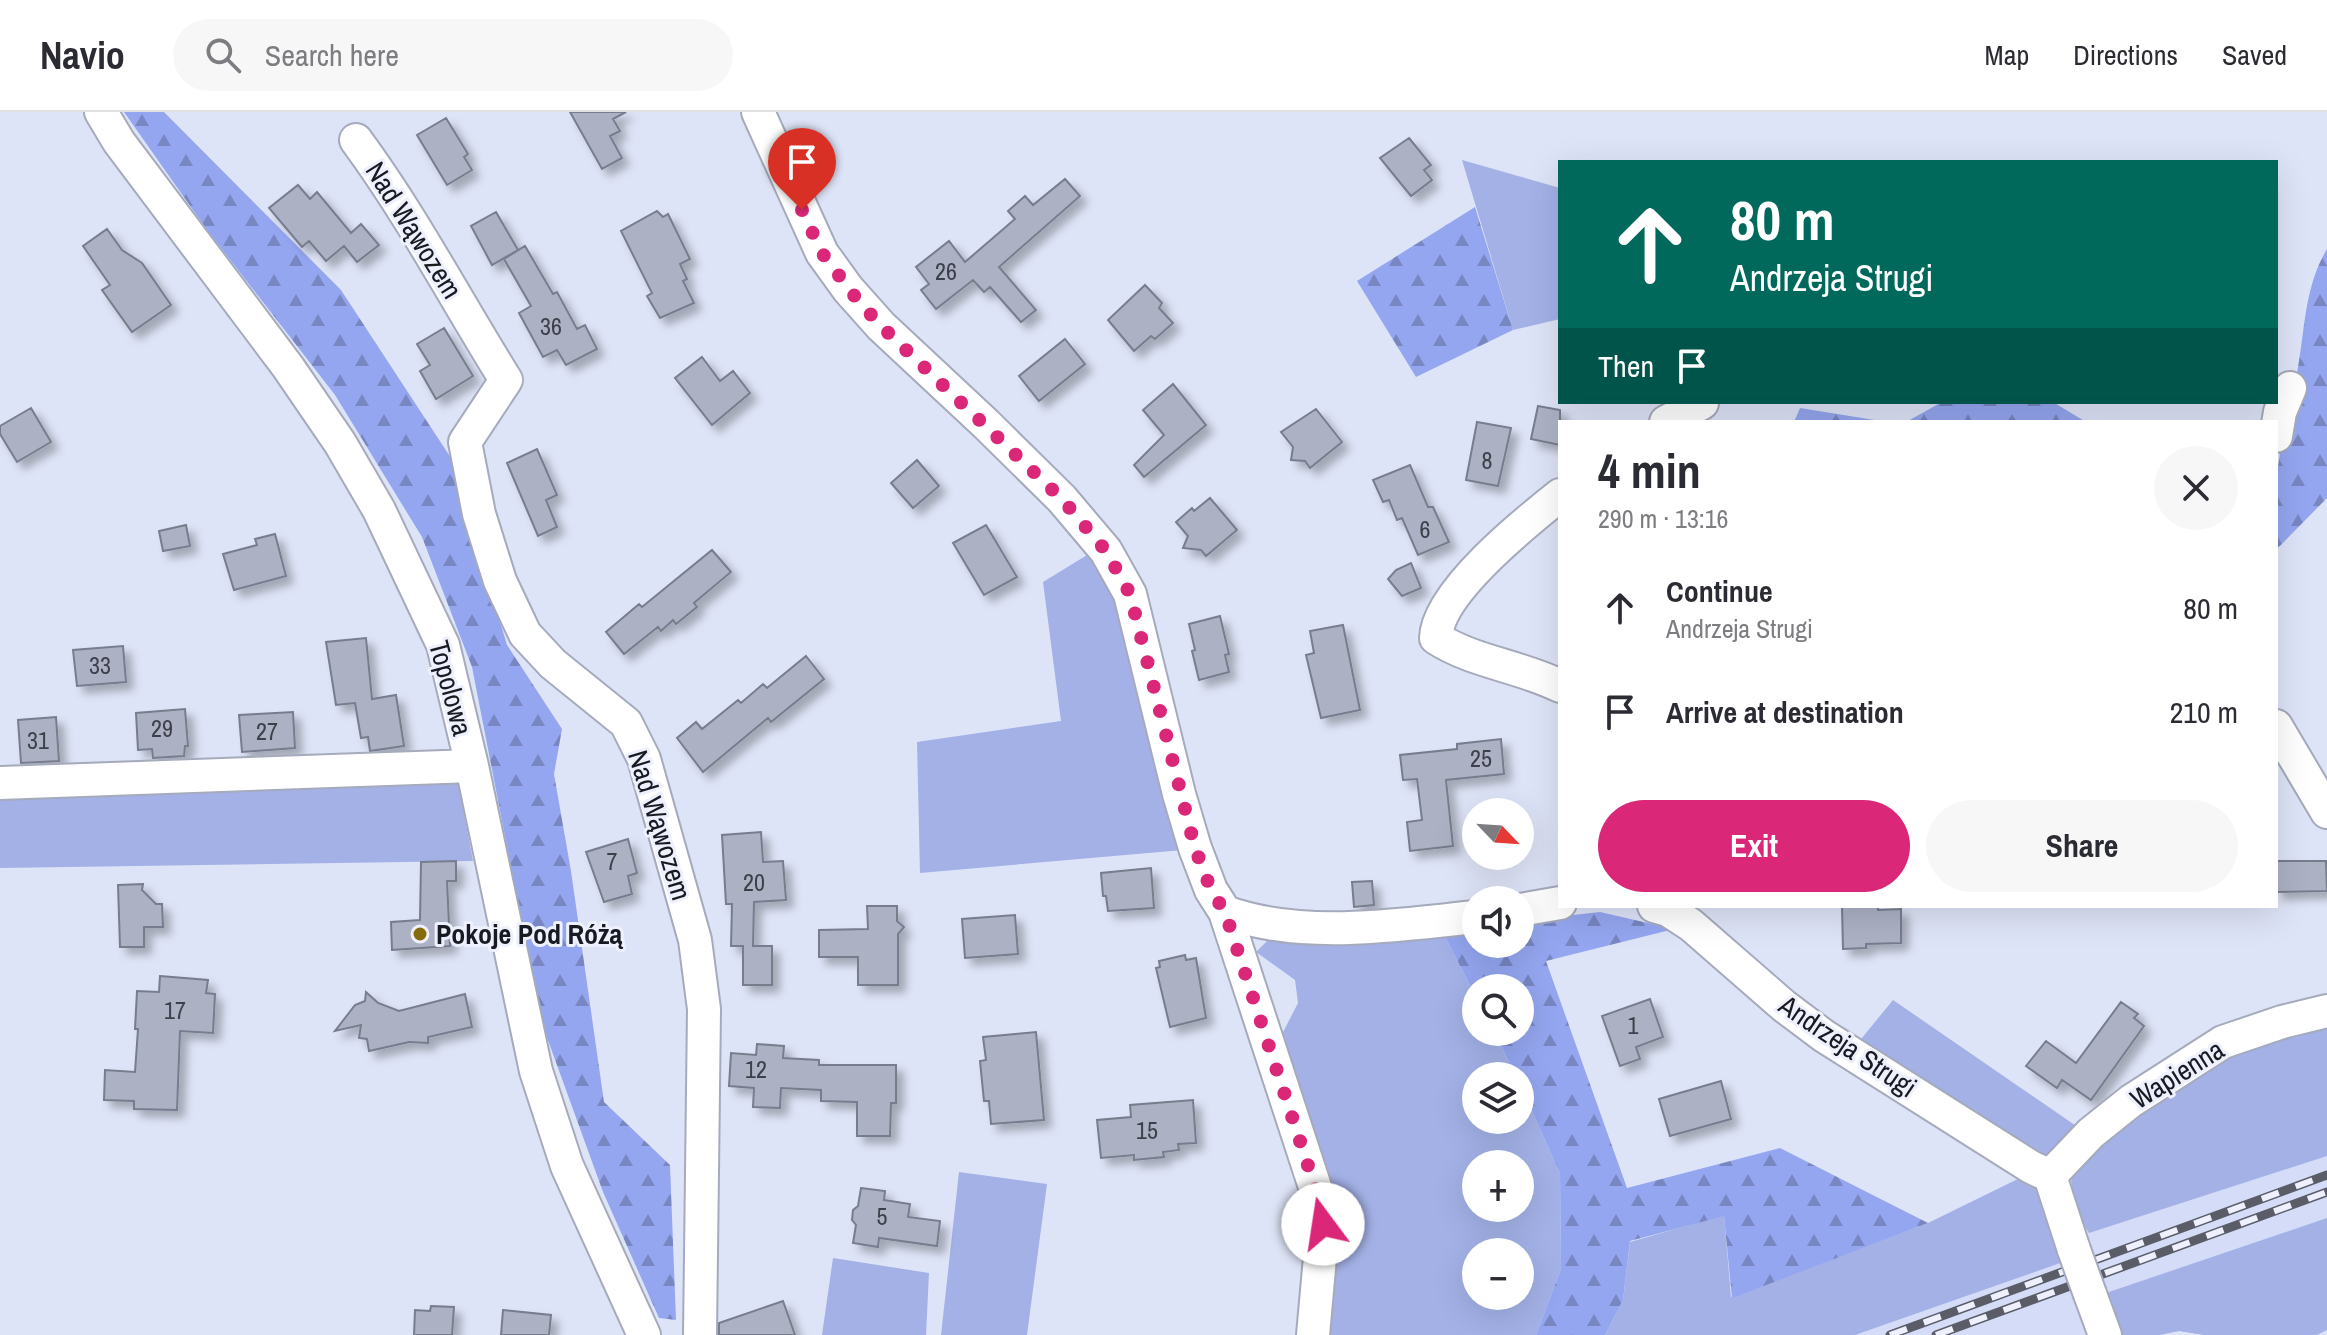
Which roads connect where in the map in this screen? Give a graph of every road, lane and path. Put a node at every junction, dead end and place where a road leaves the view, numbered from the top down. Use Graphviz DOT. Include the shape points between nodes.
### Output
graph roads {
  1 [pos="101,112"];
  2 [pos="758,112"];
  3 [pos="356,140"];
  4 [pos="2290,388"];
  5 [pos="1700,404"];
  6 [pos="1670,420"];
  7 [pos="2278,424"];
  8 [pos="1558,497"];
  9 [pos="1558,685"];
  10 [pos="2278,729"];
  11 [pos="472,766"];
  12 [pos="0,783"];
  13 [pos="2327,812"];
  14 [pos="1558,903"];
  15 [pos="1534,908"];
  16 [pos="1661,908"];
  17 [pos="1225,912"];
  18 [pos="1462,918"];
  19 [pos="2327,1011"];
  20 [pos="2050,1176"];
  21 [pos="644,1335"];
  22 [pos="700,1335"];
  23 [pos="1313,1335"];
  24 [pos="2105,1335"];
  1 -- 11 [label="street, Topolowa" via="288,367 373,500 443,645"];
  2 -- 17 [label="street" via="822,253 848,289 1062,499 1106,551 1130,594 1195,848"];
  3 -- 22 [label="street, Nad Wąwozem" via="400,201 506,380 465,442 479,514 500,581 525,634 626,723 644,759 695,940 704,1009"];
  4 -- 7 [label="street"];
  5 -- 6 [label="street"];
  8 -- 9 [label="street" via="1500,543 1436,625 1436,638 1453,649"];
  10 -- 13 [label="street"];
  11 -- 12 [label="street"];
  11 -- 21 [label="street, Topolowa" via="536,1071 567,1166"];
  14 -- 15 [label="street"];
  16 -- 20 [label="street, Andrzeja Strugi" via="1691,925 1824,1036"];
  17 -- 18 [label="street" via="1256,923 1368,928"];
  17 -- 23 [label="street" via="1323,1224"];
  19 -- 20 [label="street, Wapienna" via="2223,1042 2131,1101"];
  20 -- 24 [label="street, bridge"];
}
